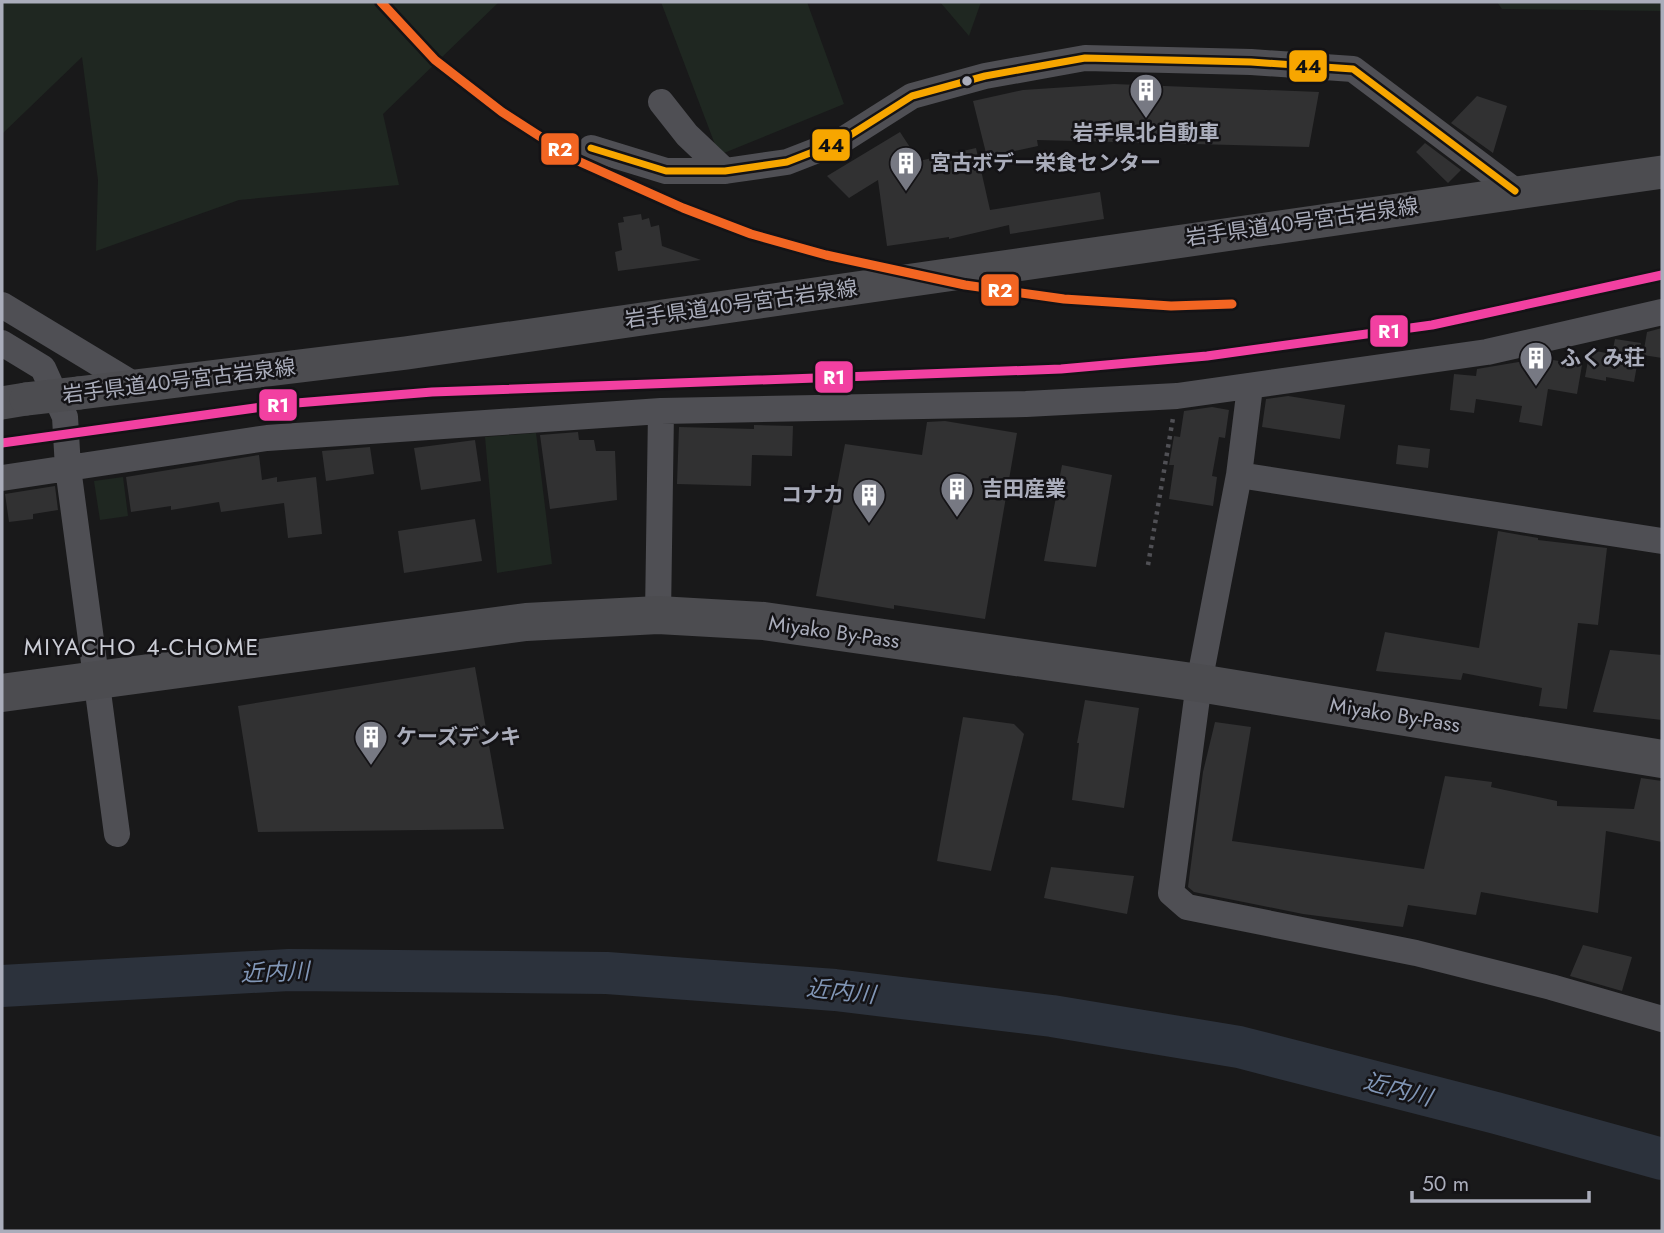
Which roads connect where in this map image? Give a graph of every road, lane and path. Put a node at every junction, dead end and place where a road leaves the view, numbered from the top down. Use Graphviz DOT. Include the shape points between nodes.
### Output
graph roads {
  1 [pos="661,102"];
  2 [pos="591,148"];
  3 [pos="724,171"];
  4 [pos="1662,172"];
  5 [pos="1515,191"];
  6 [pos="2,305"];
  7 [pos="1662,312"];
  8 [pos="2,343"];
  9 [pos="136,386"];
  10 [pos="1250,387"];
  11 [pos="1177,396"];
  12 [pos="14,401"];
  13 [pos="661,411"];
  14 [pos="68,468"];
  15 [pos="1240,475"];
  16 [pos="2,478"];
  17 [pos="1662,541"];
  18 [pos="1148,565"];
  19 [pos="658,615"];
  20 [pos="98,681"];
  21 [pos="1199,682"];
  22 [pos="2,693"];
  23 [pos="1662,759"];
  24 [pos="117,834"];
  25 [pos="1662,1019"];
  1 -- 3 [label="street"];
  2 -- 3 [label="street" via="666,171"];
  3 -- 5 [label="street" via="787,162 841,141 912,96 985,76 1085,58 1182,60 1353,69"];
  4 -- 5 [label="main road, 岩手県道40号宮古岩泉線"];
  5 -- 9 [label="main road, 岩手県道40号宮古岩泉線" via="420,351"];
  6 -- 9 [label="street"];
  7 -- 10 [label="street" via="1487,352"];
  8 -- 14 [label="street" via="43,368 65,416"];
  9 -- 12 [label="main road, 岩手県道40号宮古岩泉線, bridge"];
  10 -- 11 [label="street"];
  10 -- 15 [label="street"];
  11 -- 13 [label="street" via="1026,404"];
  11 -- 18 [label="path"];
  13 -- 14 [label="street" via="267,438"];
  13 -- 19 [label="street"];
  14 -- 16 [label="street"];
  14 -- 20 [label="street"];
  15 -- 17 [label="street"];
  15 -- 21 [label="street"];
  19 -- 20 [label="highway, Miyako By-Pass" via="526,622"];
  19 -- 21 [label="highway, Miyako By-Pass" via="764,621"];
  20 -- 22 [label="highway, Miyako By-Pass"];
  20 -- 24 [label="street"];
  21 -- 23 [label="highway, Miyako By-Pass"];
  21 -- 25 [label="street" via="1171,893 1186,906 1416,953"];
}
